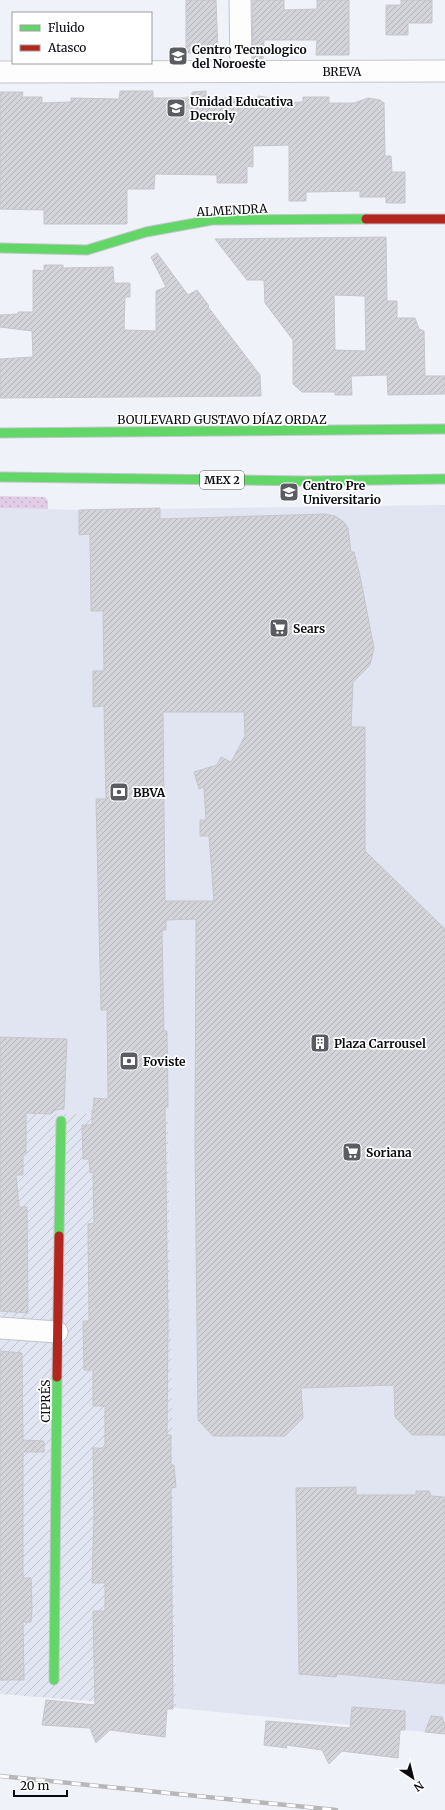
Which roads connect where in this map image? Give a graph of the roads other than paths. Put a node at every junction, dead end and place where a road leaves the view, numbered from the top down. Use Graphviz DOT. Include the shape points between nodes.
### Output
graph roads {
  1 [pos="240,0"];
  2 [pos="241,70"];
  3 [pos="445,71"];
  4 [pos="0,72"];
  5 [pos="445,219"];
  6 [pos="0,248"];
  7 [pos="445,429"];
  8 [pos="0,433"];
  9 [pos="0,477"];
  10 [pos="445,479"];
  11 [pos="61,1121"];
  12 [pos="0,1328"];
  13 [pos="56,1332"];
  14 [pos="54,1680"];
  1 -- 2 [label="street"];
  2 -- 3 [label="street, BREVA"];
  2 -- 4 [label="street, BREVA"];
  5 -- 6 [label="street, ALMENDRA" via="212,220 146,232 87,250"];
  7 -- 8 [label="street, BOULEVARD GUSTAVO DÍAZ ORDAZ"];
  9 -- 10 [label="street, MEX 2" via="306,482"];
  11 -- 13 [label="street, CIPRÉS"];
  12 -- 13 [label="street"];
  13 -- 14 [label="street, CIPRÉS"];
}
